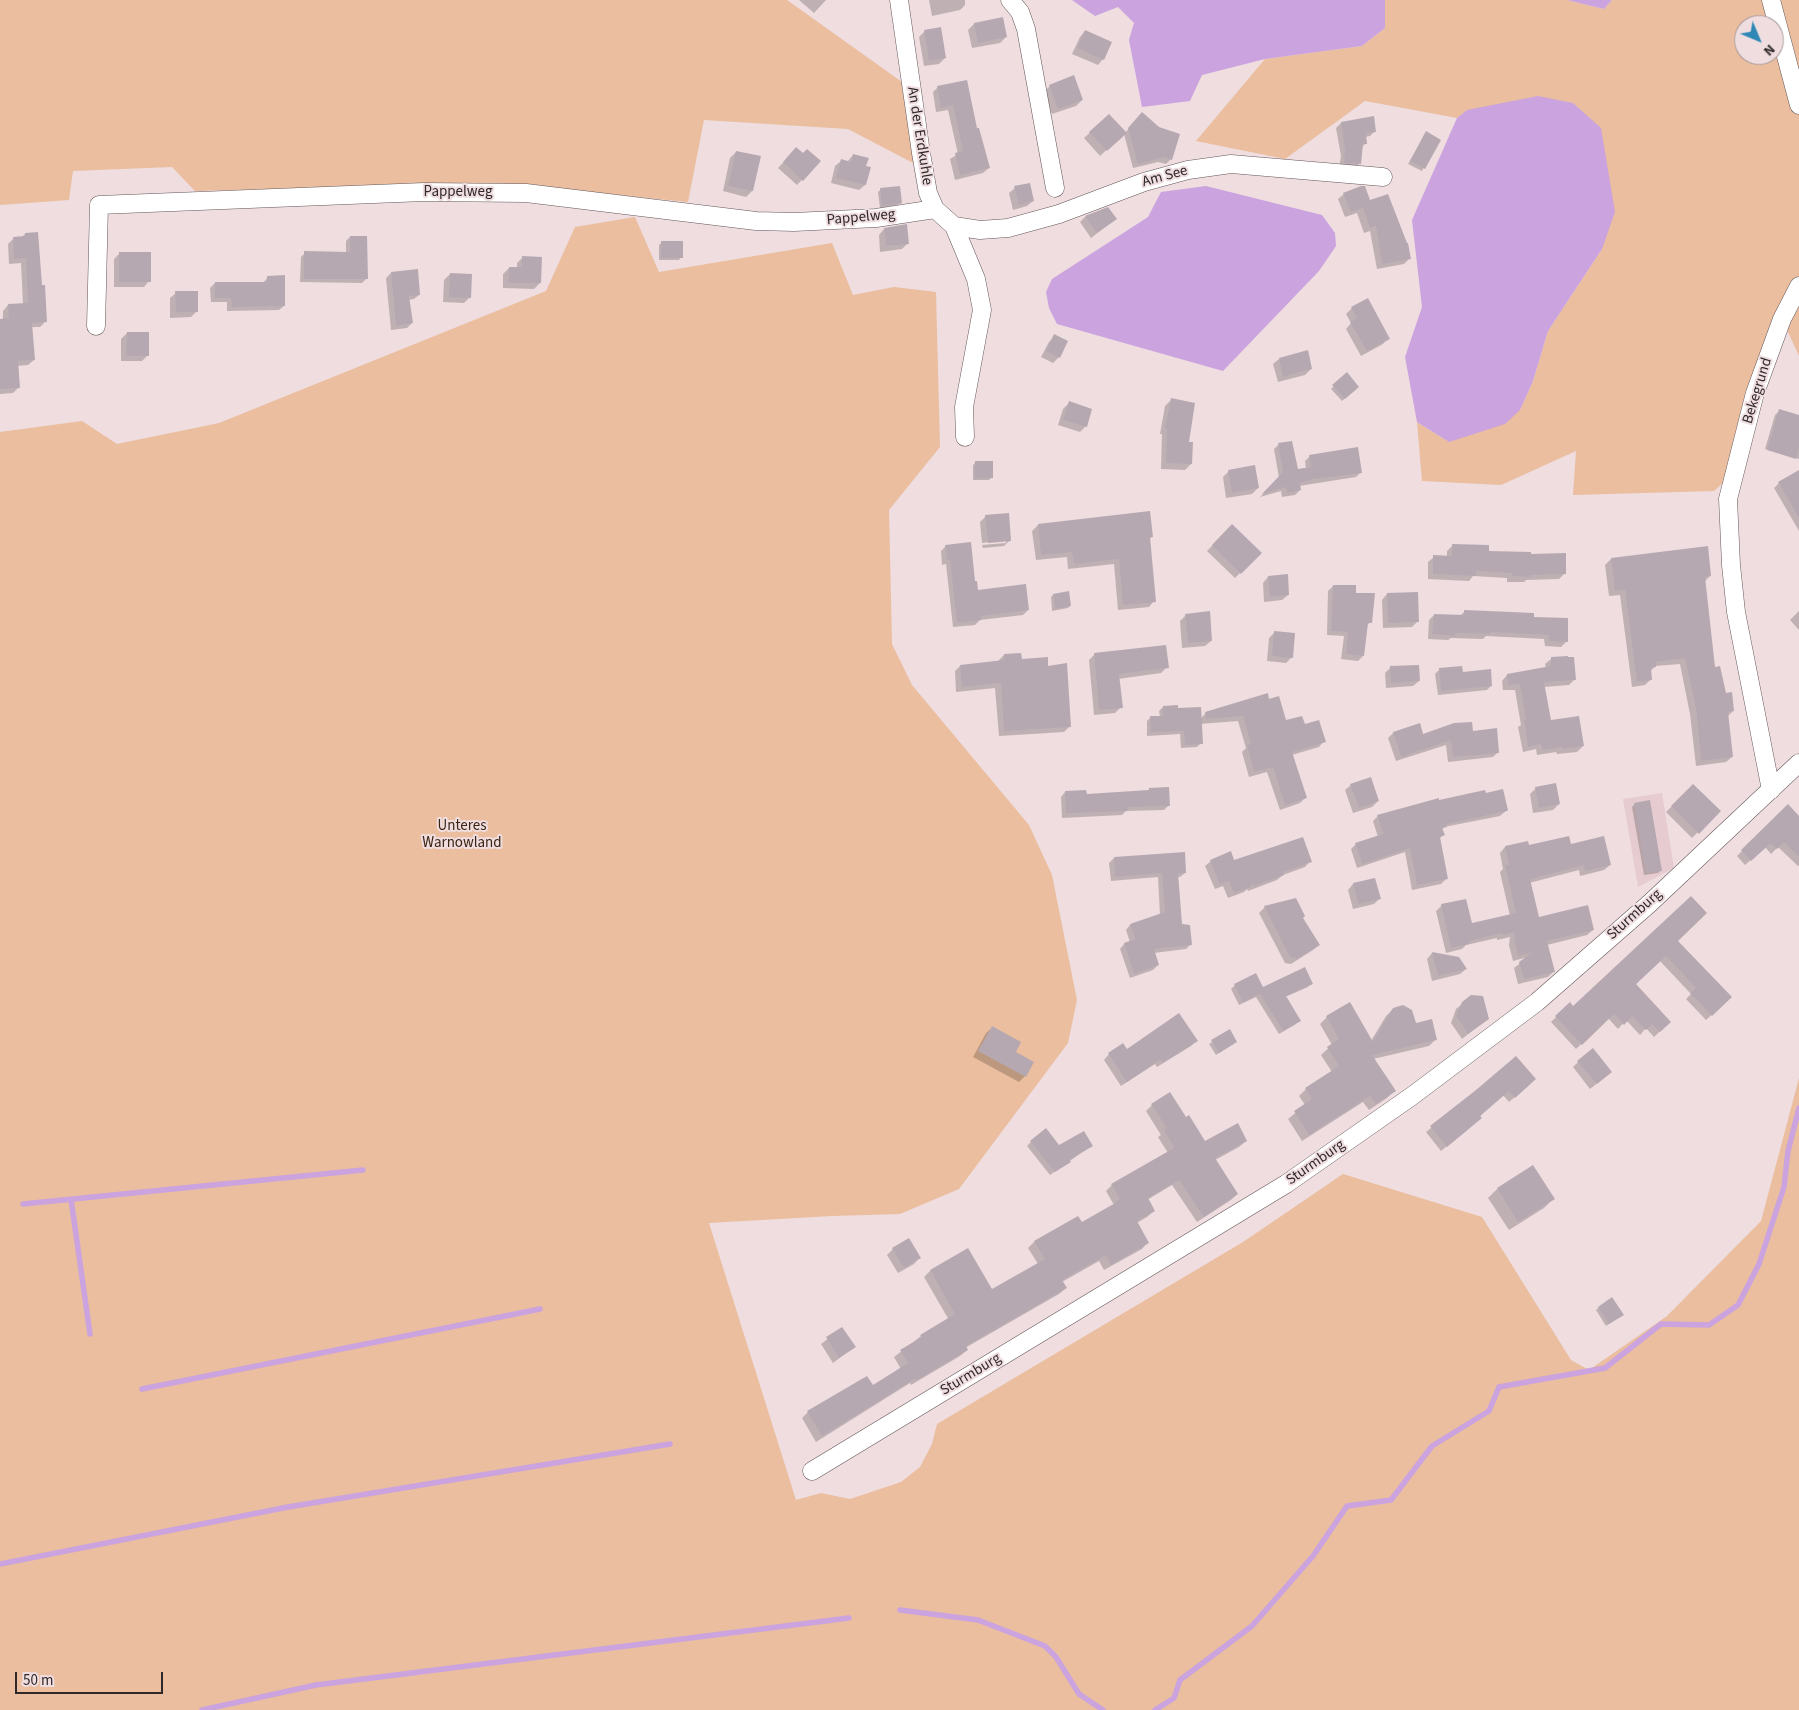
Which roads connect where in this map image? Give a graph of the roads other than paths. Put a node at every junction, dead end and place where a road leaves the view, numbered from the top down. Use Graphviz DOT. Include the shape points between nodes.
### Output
graph roads {
  1 [pos="899,0"];
  2 [pos="1010,0"];
  3 [pos="1771,0"];
  4 [pos="1799,104"];
  5 [pos="1383,177"];
  6 [pos="1055,188"];
  7 [pos="936,209"];
  8 [pos="954,226"];
  9 [pos="1799,286"];
  10 [pos="96,326"];
  11 [pos="965,437"];
  12 [pos="1799,763"];
  13 [pos="1771,790"];
  14 [pos="812,1471"];
  1 -- 7 [label="street, An der Erdkuhle" via="928,193"];
  2 -- 6 [label="street" via="1020,12 1026,29"];
  3 -- 4 [label="street"];
  5 -- 8 [label="street, Am See" via="1231,164 1188,170 1144,182 1060,214 1008,228 980,230"];
  7 -- 8 [label="street, An der Erdkuhle"];
  7 -- 10 [label="street, Pappelweg" via="876,218 756,221 526,193 424,192 98,205"];
  8 -- 11 [label="street, An der Erdkuhle" via="976,279 982,310 964,407"];
  9 -- 13 [label="street, Bekegrund" via="1782,319 1755,394 1728,499 1736,612"];
  12 -- 13 [label="street, Sturmburg"];
  13 -- 14 [label="street, Sturmburg" via="1649,904 1537,1002 1412,1096 1286,1184"];
}
